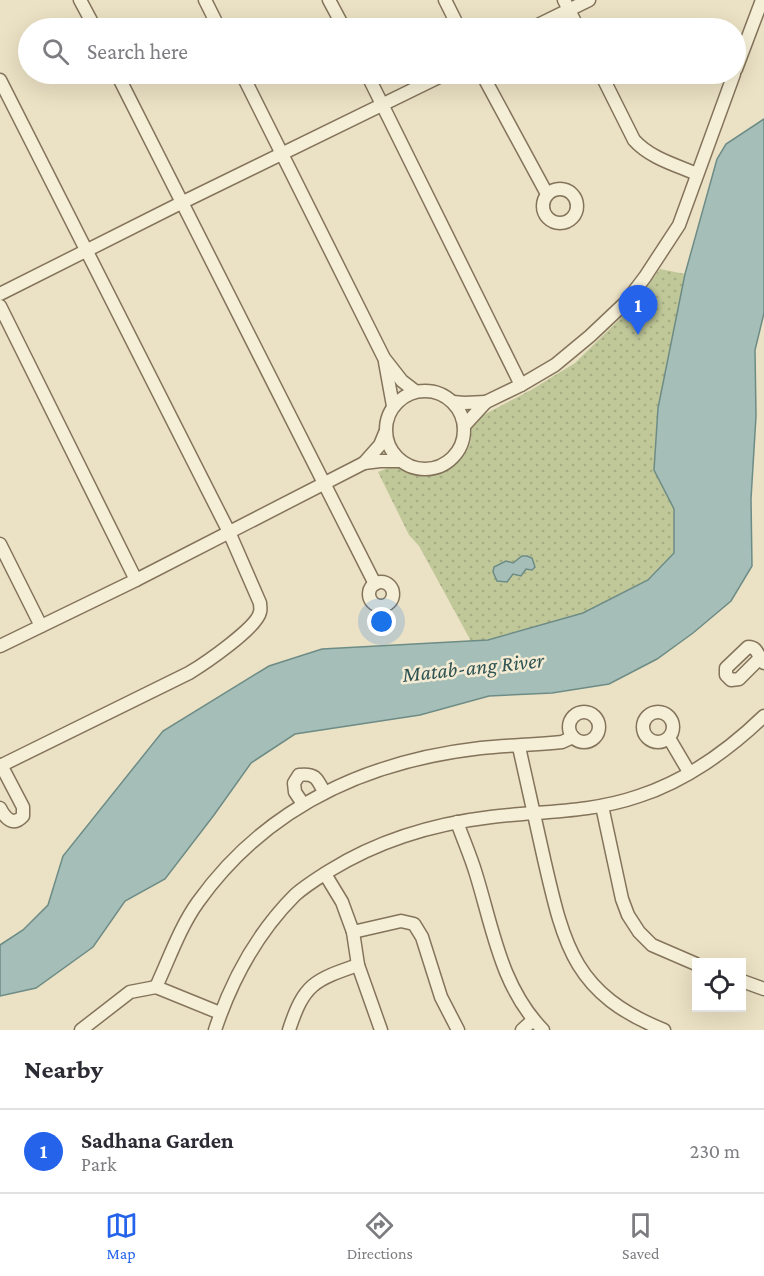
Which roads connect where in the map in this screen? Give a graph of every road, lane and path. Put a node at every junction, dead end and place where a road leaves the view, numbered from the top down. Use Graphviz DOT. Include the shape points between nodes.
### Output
graph roads {
  1 [pos="80,0"];
  2 [pos="205,0"];
  3 [pos="330,0"];
  4 [pos="445,0"];
  5 [pos="589,0"];
  6 [pos="762,0"];
  7 [pos="566,5"];
  8 [pos="89,18"];
  9 [pos="214,18"];
  10 [pos="339,18"];
  11 [pos="454,18"];
  12 [pos="547,18"];
  13 [pos="746,41"];
  14 [pos="0,80"];
  15 [pos="122,84"];
  16 [pos="247,84"];
  17 [pos="372,84"];
  18 [pos="424,84"];
  19 [pos="487,84"];
  20 [pos="606,84"];
  21 [pos="730,84"];
  22 [pos="382,104"];
  23 [pos="282,153"];
  24 [pos="697,174"];
  25 [pos="547,194"];
  26 [pos="181,203"];
  27 [pos="87,250"];
  28 [pos="0,294"];
  29 [pos="0,306"];
  30 [pos="384,358"];
  31 [pos="521,386"];
  32 [pos="415,391"];
  33 [pos="453,402"];
  34 [pos="486,402"];
  35 [pos="393,406"];
  36 [pos="464,426"];
  37 [pos="385,433"];
  38 [pos="400,461"];
  39 [pos="364,463"];
  40 [pos="323,483"];
  41 [pos="229,532"];
  42 [pos="0,544"];
  43 [pos="136,580"];
  44 [pos="375,584"];
  45 [pos="41,626"];
  46 [pos="0,646"];
  47 [pos="764,716"];
  48 [pos="573,737"];
  49 [pos="669,738"];
  50 [pos="519,747"];
  51 [pos="1,766"];
  52 [pos="689,772"];
  53 [pos="324,792"];
  54 [pos="303,804"];
  55 [pos="602,806"];
  56 [pos="0,808"];
  57 [pos="534,814"];
  58 [pos="456,822"];
  59 [pos="325,874"];
  60 [pos="353,932"];
  61 [pos="692,962"];
  62 [pos="358,965"];
  63 [pos="746,983"];
  64 [pos="156,987"];
  65 [pos="764,989"];
  66 [pos="220,1013"];
  67 [pos="533,1020"];
  68 [pos="81,1030"];
  69 [pos="215,1030"];
  70 [pos="289,1030"];
  71 [pos="381,1030"];
  72 [pos="458,1030"];
  73 [pos="522,1030"];
  74 [pos="543,1030"];
  75 [pos="664,1030"];
  1 -- 8 [label="street"];
  2 -- 9 [label="street"];
  3 -- 10 [label="street"];
  4 -- 11 [label="street"];
  5 -- 7 [label="street"];
  6 -- 13 [label="street"];
  7 -- 12 [label="street"];
  14 -- 27 [label="street"];
  15 -- 26 [label="street"];
  16 -- 23 [label="street"];
  17 -- 22 [label="street"];
  18 -- 22 [label="street"];
  19 -- 25 [label="street"];
  20 -- 24 [label="street" via="640,147"];
  21 -- 24 [label="street"];
  22 -- 23 [label="street"];
  22 -- 31 [label="street"];
  23 -- 26 [label="street"];
  23 -- 30 [label="street"];
  24 -- 31 [label="street" via="679,225 626,302 555,365"];
  26 -- 27 [label="street"];
  26 -- 40 [label="street"];
  27 -- 28 [label="street"];
  27 -- 41 [label="street"];
  29 -- 43 [label="street"];
  30 -- 32 [label="street"];
  30 -- 35 [label="street"];
  31 -- 34 [label="street"];
  32 -- 33 [label="street" via="429,390"];
  32 -- 35 [label="street"];
  33 -- 34 [label="street"];
  33 -- 36 [label="street"];
  34 -- 36 [label="street"];
  35 -- 37 [label="street" via="385,422"];
  36 -- 38 [label="street" via="460,448 444,464 422,469"];
  37 -- 38 [label="street" via="390,450"];
  37 -- 39 [label="street"];
  38 -- 39 [label="street"];
  39 -- 40 [label="street"];
  40 -- 41 [label="street"];
  40 -- 44 [label="street"];
  41 -- 43 [label="street"];
  41 -- 51 [label="street" via="260,603 260,614 254,621 189,673"];
  42 -- 45 [label="street"];
  43 -- 45 [label="street"];
  45 -- 46 [label="street"];
  47 -- 52 [label="street" via="731,745"];
  48 -- 50 [label="street"];
  49 -- 52 [label="street"];
  50 -- 53 [label="street" via="481,748 407,762"];
  50 -- 57 [label="street"];
  51 -- 56 [label="street" via="23,807 23,816 13,821"];
  52 -- 55 [label="street" via="640,796"];
  53 -- 54 [label="street"];
  53 -- 54 [label="street" via="317,778 298,775 295,792"];
  54 -- 64 [label="street" via="263,831 230,861 178,936"];
  55 -- 57 [label="street"];
  55 -- 61 [label="street" via="628,915 652,945"];
  57 -- 58 [label="street"];
  57 -- 75 [label="street" via="557,918 578,966 620,1008"];
  58 -- 59 [label="street" via="394,838"];
  58 -- 67 [label="street" via="476,873 500,959"];
  59 -- 60 [label="street" via="342,902"];
  59 -- 66 [label="street" via="297,893 272,921 238,972"];
  60 -- 62 [label="street"];
  60 -- 72 [label="street" via="401,921 414,924 441,997"];
  62 -- 70 [label="street" via="326,976 308,988"];
  62 -- 71 [label="street"];
  63 -- 65 [label="street"];
  64 -- 66 [label="street"];
  64 -- 68 [label="street" via="130,992"];
  66 -- 69 [label="street"];
  67 -- 73 [label="street"];
  67 -- 74 [label="street"];
}
